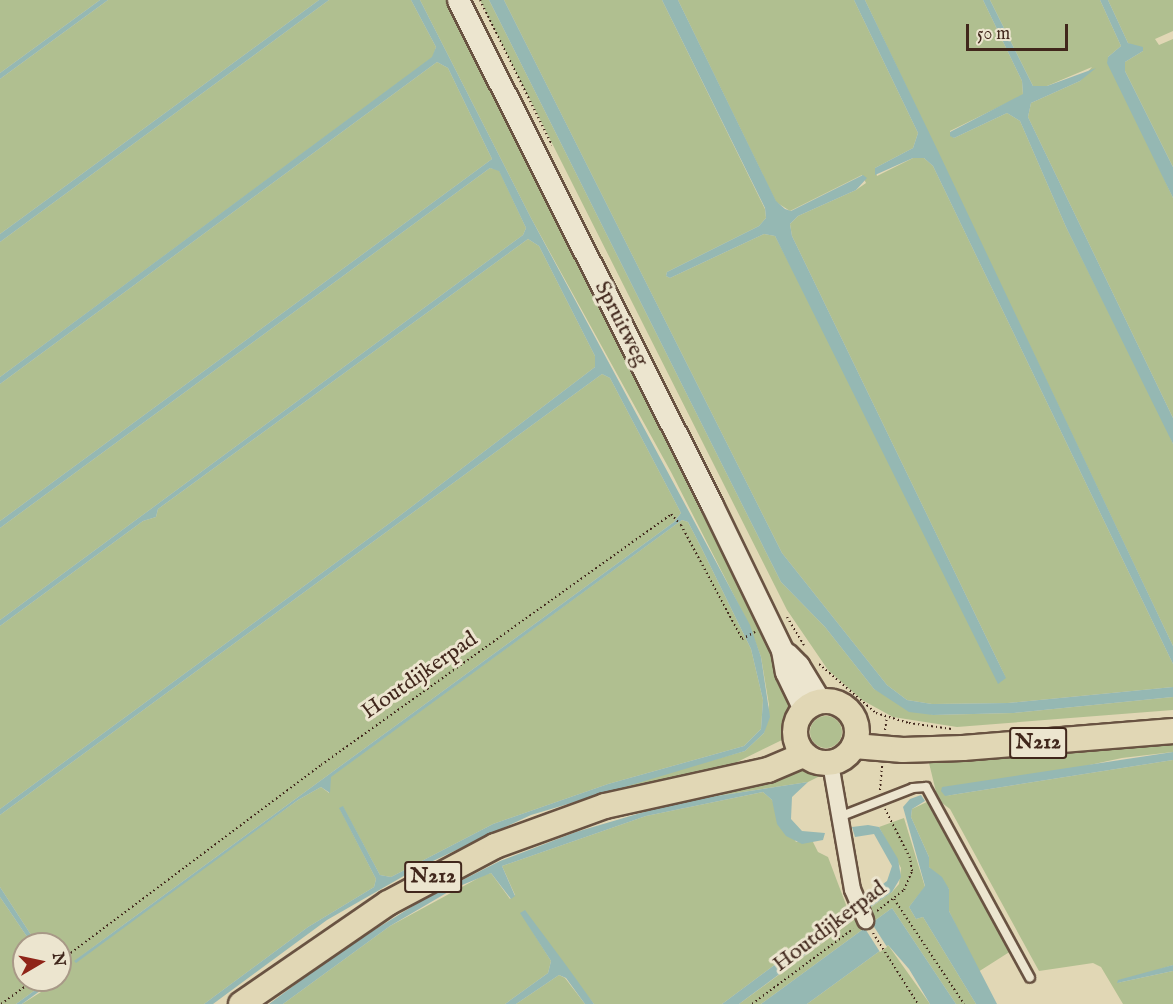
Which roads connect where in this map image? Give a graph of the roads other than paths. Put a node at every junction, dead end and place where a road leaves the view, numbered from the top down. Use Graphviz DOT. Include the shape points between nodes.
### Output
graph roads {
  1 [pos="458,0"];
  2 [pos="812,705"];
  3 [pos="1173,731"];
  4 [pos="856,737"];
  5 [pos="800,747"];
  6 [pos="830,763"];
  7 [pos="838,817"];
  8 [pos="866,922"];
  9 [pos="1030,978"];
  10 [pos="241,1004"];
  1 -- 2 [label="main road, Spruitweg" via="782,650 786,672"];
  2 -- 4 [label="main road" via="844,706"];
  2 -- 5 [label="main road" via="795,726"];
  3 -- 4 [label="main road, N212" via="973,747 930,746 905,737"];
  4 -- 6 [label="main road" via="848,754"];
  5 -- 6 [label="main road" via="815,762"];
  5 -- 10 [label="main road, N212" via="768,770 743,772 605,806 495,846 388,903"];
  6 -- 7 [label="street"];
  7 -- 8 [label="street" via="854,897"];
  7 -- 9 [label="lane" via="920,786 930,792"];
}
